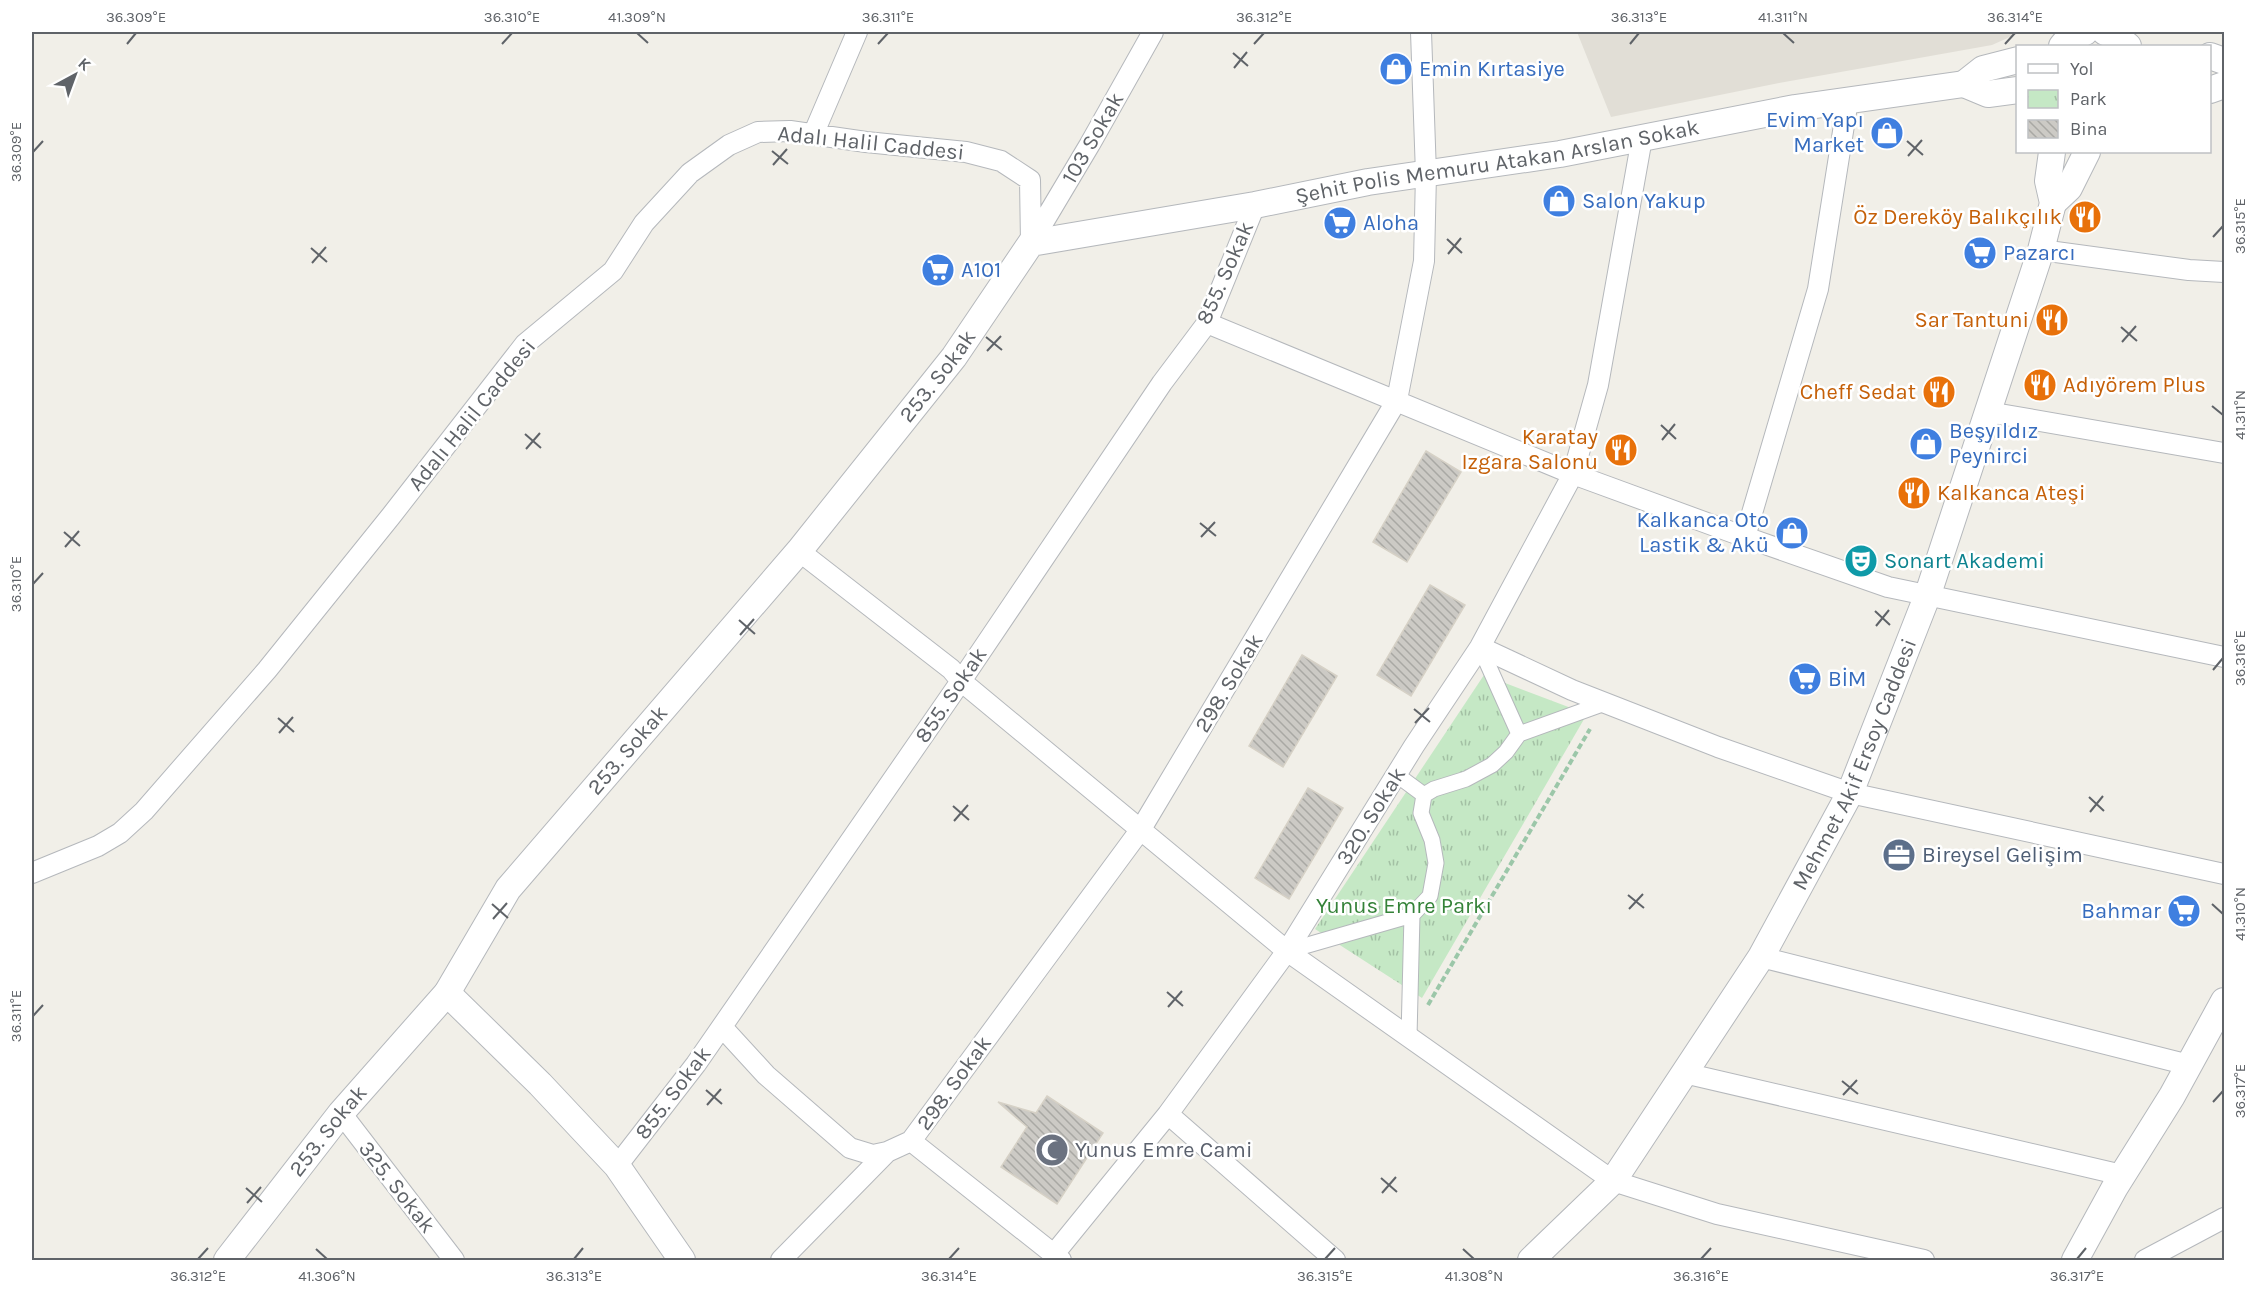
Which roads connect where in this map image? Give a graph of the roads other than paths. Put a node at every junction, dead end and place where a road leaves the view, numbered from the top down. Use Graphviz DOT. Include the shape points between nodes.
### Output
graph roads {
  1 [pos="857,32"];
  2 [pos="1153,32"];
  3 [pos="1421,32"];
  4 [pos="2085,32"];
  5 [pos="2105,32"];
  6 [pos="2129,41"];
  7 [pos="2063,45"];
  8 [pos="2016,61"];
  9 [pos="1964,84"];
  10 [pos="2016,90"];
  11 [pos="1848,100"];
  12 [pos="813,135"];
  13 [pos="1642,138"];
  14 [pos="2052,153"];
  15 [pos="2086,153"];
  16 [pos="1425,174"];
  17 [pos="2053,202"];
  18 [pos="1255,205"];
  19 [pos="1031,243"];
  20 [pos="2041,250"];
  21 [pos="2224,272"];
  22 [pos="1206,323"];
  23 [pos="1397,400"];
  24 [pos="1988,412"];
  25 [pos="2224,453"];
  26 [pos="1573,474"];
  27 [pos="1745,537"];
  28 [pos="799,552"];
  29 [pos="1928,594"];
  30 [pos="1480,647"];
  31 [pos="2224,657"];
  32 [pos="961,681"];
  33 [pos="1605,703"];
  34 [pos="1519,734"];
  35 [pos="1396,775"];
  36 [pos="1850,793"];
  37 [pos="1424,795"];
  38 [pos="1141,829"];
  39 [pos="32,873"];
  40 [pos="2224,874"];
  41 [pos="1412,915"];
  42 [pos="1287,951"];
  43 [pos="1761,957"];
  44 [pos="447,993"];
  45 [pos="2224,1001"];
  46 [pos="722,1027"];
  47 [pos="1409,1037"];
  48 [pos="2189,1065"];
  49 [pos="1684,1072"];
  50 [pos="341,1113"];
  51 [pos="1168,1114"];
  52 [pos="911,1141"];
  53 [pos="887,1152"];
  54 [pos="616,1166"];
  55 [pos="2122,1175"];
  56 [pos="1613,1181"];
  57 [pos="2224,1218"];
  58 [pos="1058,1257"];
  59 [pos="227,1260"];
  60 [pos="454,1260"];
  61 [pos="682,1260"];
  62 [pos="781,1260"];
  63 [pos="1335,1260"];
  64 [pos="1531,1260"];
  65 [pos="1924,1260"];
  66 [pos="2074,1260"];
  67 [pos="2145,1260"];
  1 -- 12 [label="street"];
  2 -- 19 [label="street, 103 Sokak"];
  3 -- 16 [label="street, 298. Sokak"];
  4 -- 7 [label="street"];
  5 -- 6 [label="street"];
  8 -- 9 [label="street" via="1983,69"];
  9 -- 10 [label="street" via="1988,94"];
  9 -- 11 [label="street, Şehit Polis Memuru Atakan Arslan Sokak"];
  11 -- 13 [label="street, Şehit Polis Memuru Atakan Arslan Sokak"];
  11 -- 27 [label="street" via="1818,289"];
  12 -- 19 [label="street, Adalı Halil Caddesi" via="966,152 1001,161 1030,180"];
  12 -- 39 [label="street, Adalı Halil Caddesi" via="758,132 729,145 690,173 644,223 613,271 525,344 267,670 144,811 98,846"];
  13 -- 16 [label="street, Şehit Polis Memuru Atakan Arslan Sokak"];
  13 -- 26 [label="street, 320. Sokak" via="1598,385"];
  14 -- 17 [label="street" via="2048,181"];
  15 -- 17 [label="street" via="2069,188"];
  16 -- 18 [label="street, Şehit Polis Memuru Atakan Arslan Sokak"];
  16 -- 23 [label="street, 298. Sokak" via="1424,261"];
  17 -- 20 [label="street, Mehmet Akif Ersoy Caddesi"];
  18 -- 19 [label="street, Şehit Polis Memuru Atakan Arslan Sokak"];
  18 -- 22 [label="street, 855. Sokak"];
  19 -- 28 [label="street, 253. Sokak" via="954,357"];
  20 -- 21 [label="street"];
  20 -- 24 [label="street, Mehmet Akif Ersoy Caddesi"];
  22 -- 23 [label="street"];
  22 -- 32 [label="street, 855. Sokak"];
  23 -- 26 [label="street"];
  23 -- 38 [label="street, 298. Sokak"];
  24 -- 25 [label="street"];
  24 -- 29 [label="street, Mehmet Akif Ersoy Caddesi"];
  26 -- 27 [label="street"];
  26 -- 30 [label="street, 320. Sokak"];
  27 -- 29 [label="street" via="1888,587"];
  28 -- 32 [label="street" via="951,669"];
  28 -- 44 [label="street, 253. Sokak" via="508,889"];
  29 -- 31 [label="street"];
  29 -- 36 [label="street, Mehmet Akif Ersoy Caddesi"];
  30 -- 33 [label="street"];
  30 -- 34 [label="street"];
  30 -- 35 [label="street, 320. Sokak"];
  32 -- 38 [label="street"];
  32 -- 46 [label="street, 855. Sokak"];
  33 -- 34 [label="street"];
  33 -- 36 [label="street"];
  34 -- 37 [label="street" via="1492,765"];
  35 -- 37 [label="street"];
  35 -- 42 [label="street, 320. Sokak"];
  36 -- 40 [label="street"];
  36 -- 43 [label="street, Mehmet Akif Ersoy Caddesi"];
  37 -- 41 [label="street" via="1421,813 1436,863 1430,896"];
  38 -- 42 [label="street"];
  38 -- 52 [label="street, 298. Sokak"];
  41 -- 42 [label="street"];
  41 -- 47 [label="street"];
  42 -- 47 [label="street"];
  42 -- 51 [label="street, 320. Sokak"];
  43 -- 48 [label="street"];
  43 -- 49 [label="street, Mehmet Akif Ersoy Caddesi"];
  44 -- 50 [label="street, 253. Sokak"];
  44 -- 54 [label="street"];
  45 -- 48 [label="street"];
  46 -- 53 [label="street" via="766,1075 850,1148 873,1155"];
  46 -- 54 [label="street, 855. Sokak"];
  47 -- 56 [label="street"];
  48 -- 55 [label="street"];
  49 -- 55 [label="street"];
  49 -- 56 [label="street, Mehmet Akif Ersoy Caddesi"];
  50 -- 59 [label="street, 253. Sokak"];
  50 -- 60 [label="street, 325. Sokak"];
  51 -- 58 [label="street, 320. Sokak"];
  51 -- 63 [label="street"];
  52 -- 53 [label="street"];
  52 -- 58 [label="street"];
  53 -- 62 [label="street"];
  54 -- 61 [label="street"];
  55 -- 66 [label="street"];
  56 -- 64 [label="street, Mehmet Akif Ersoy Caddesi"];
  56 -- 65 [label="street" via="1717,1214"];
  57 -- 67 [label="street"];
}
